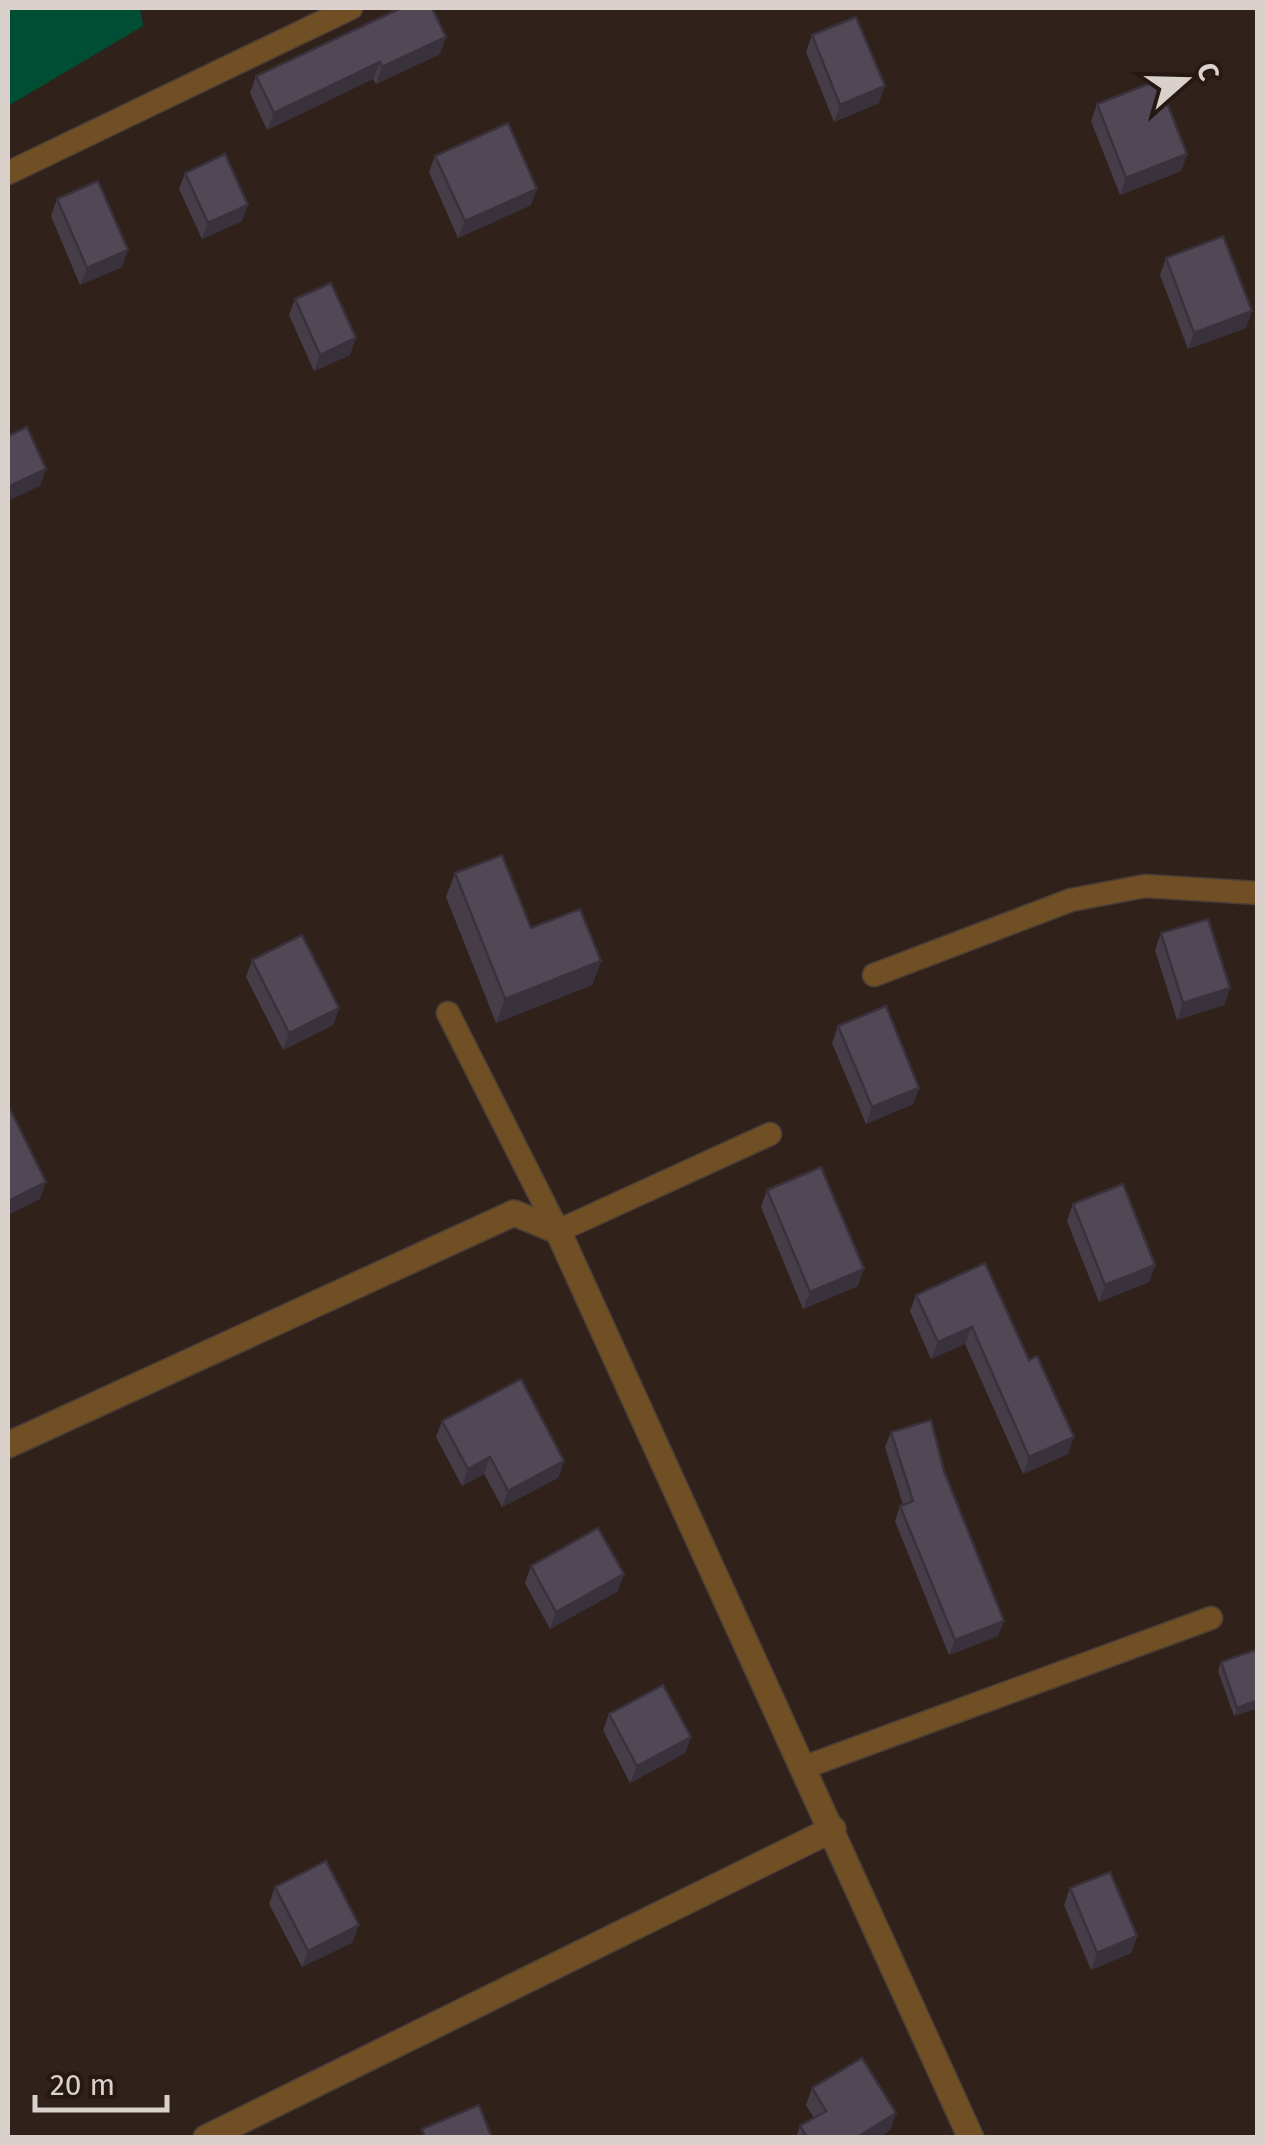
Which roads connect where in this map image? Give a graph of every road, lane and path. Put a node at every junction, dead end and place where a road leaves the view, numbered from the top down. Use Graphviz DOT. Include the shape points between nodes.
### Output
graph roads {
  1 [pos="350,8"];
  2 [pos="8,173"];
  3 [pos="1258,893"];
  4 [pos="874,976"];
  5 [pos="448,1013"];
  6 [pos="770,1134"];
  7 [pos="558,1231"];
  8 [pos="8,1445"];
  9 [pos="1210,1618"];
  10 [pos="805,1767"];
  11 [pos="833,1829"];
  12 [pos="206,2138"];
  13 [pos="971,2138"];
  1 -- 2 [label="lane"];
  3 -- 4 [label="lane" via="1145,886 1071,900"];
  5 -- 7 [label="lane"];
  6 -- 7 [label="lane"];
  7 -- 8 [label="street" via="514,1213"];
  7 -- 10 [label="street"];
  9 -- 10 [label="lane"];
  10 -- 11 [label="street"];
  11 -- 12 [label="street"];
  11 -- 13 [label="street"];
}
